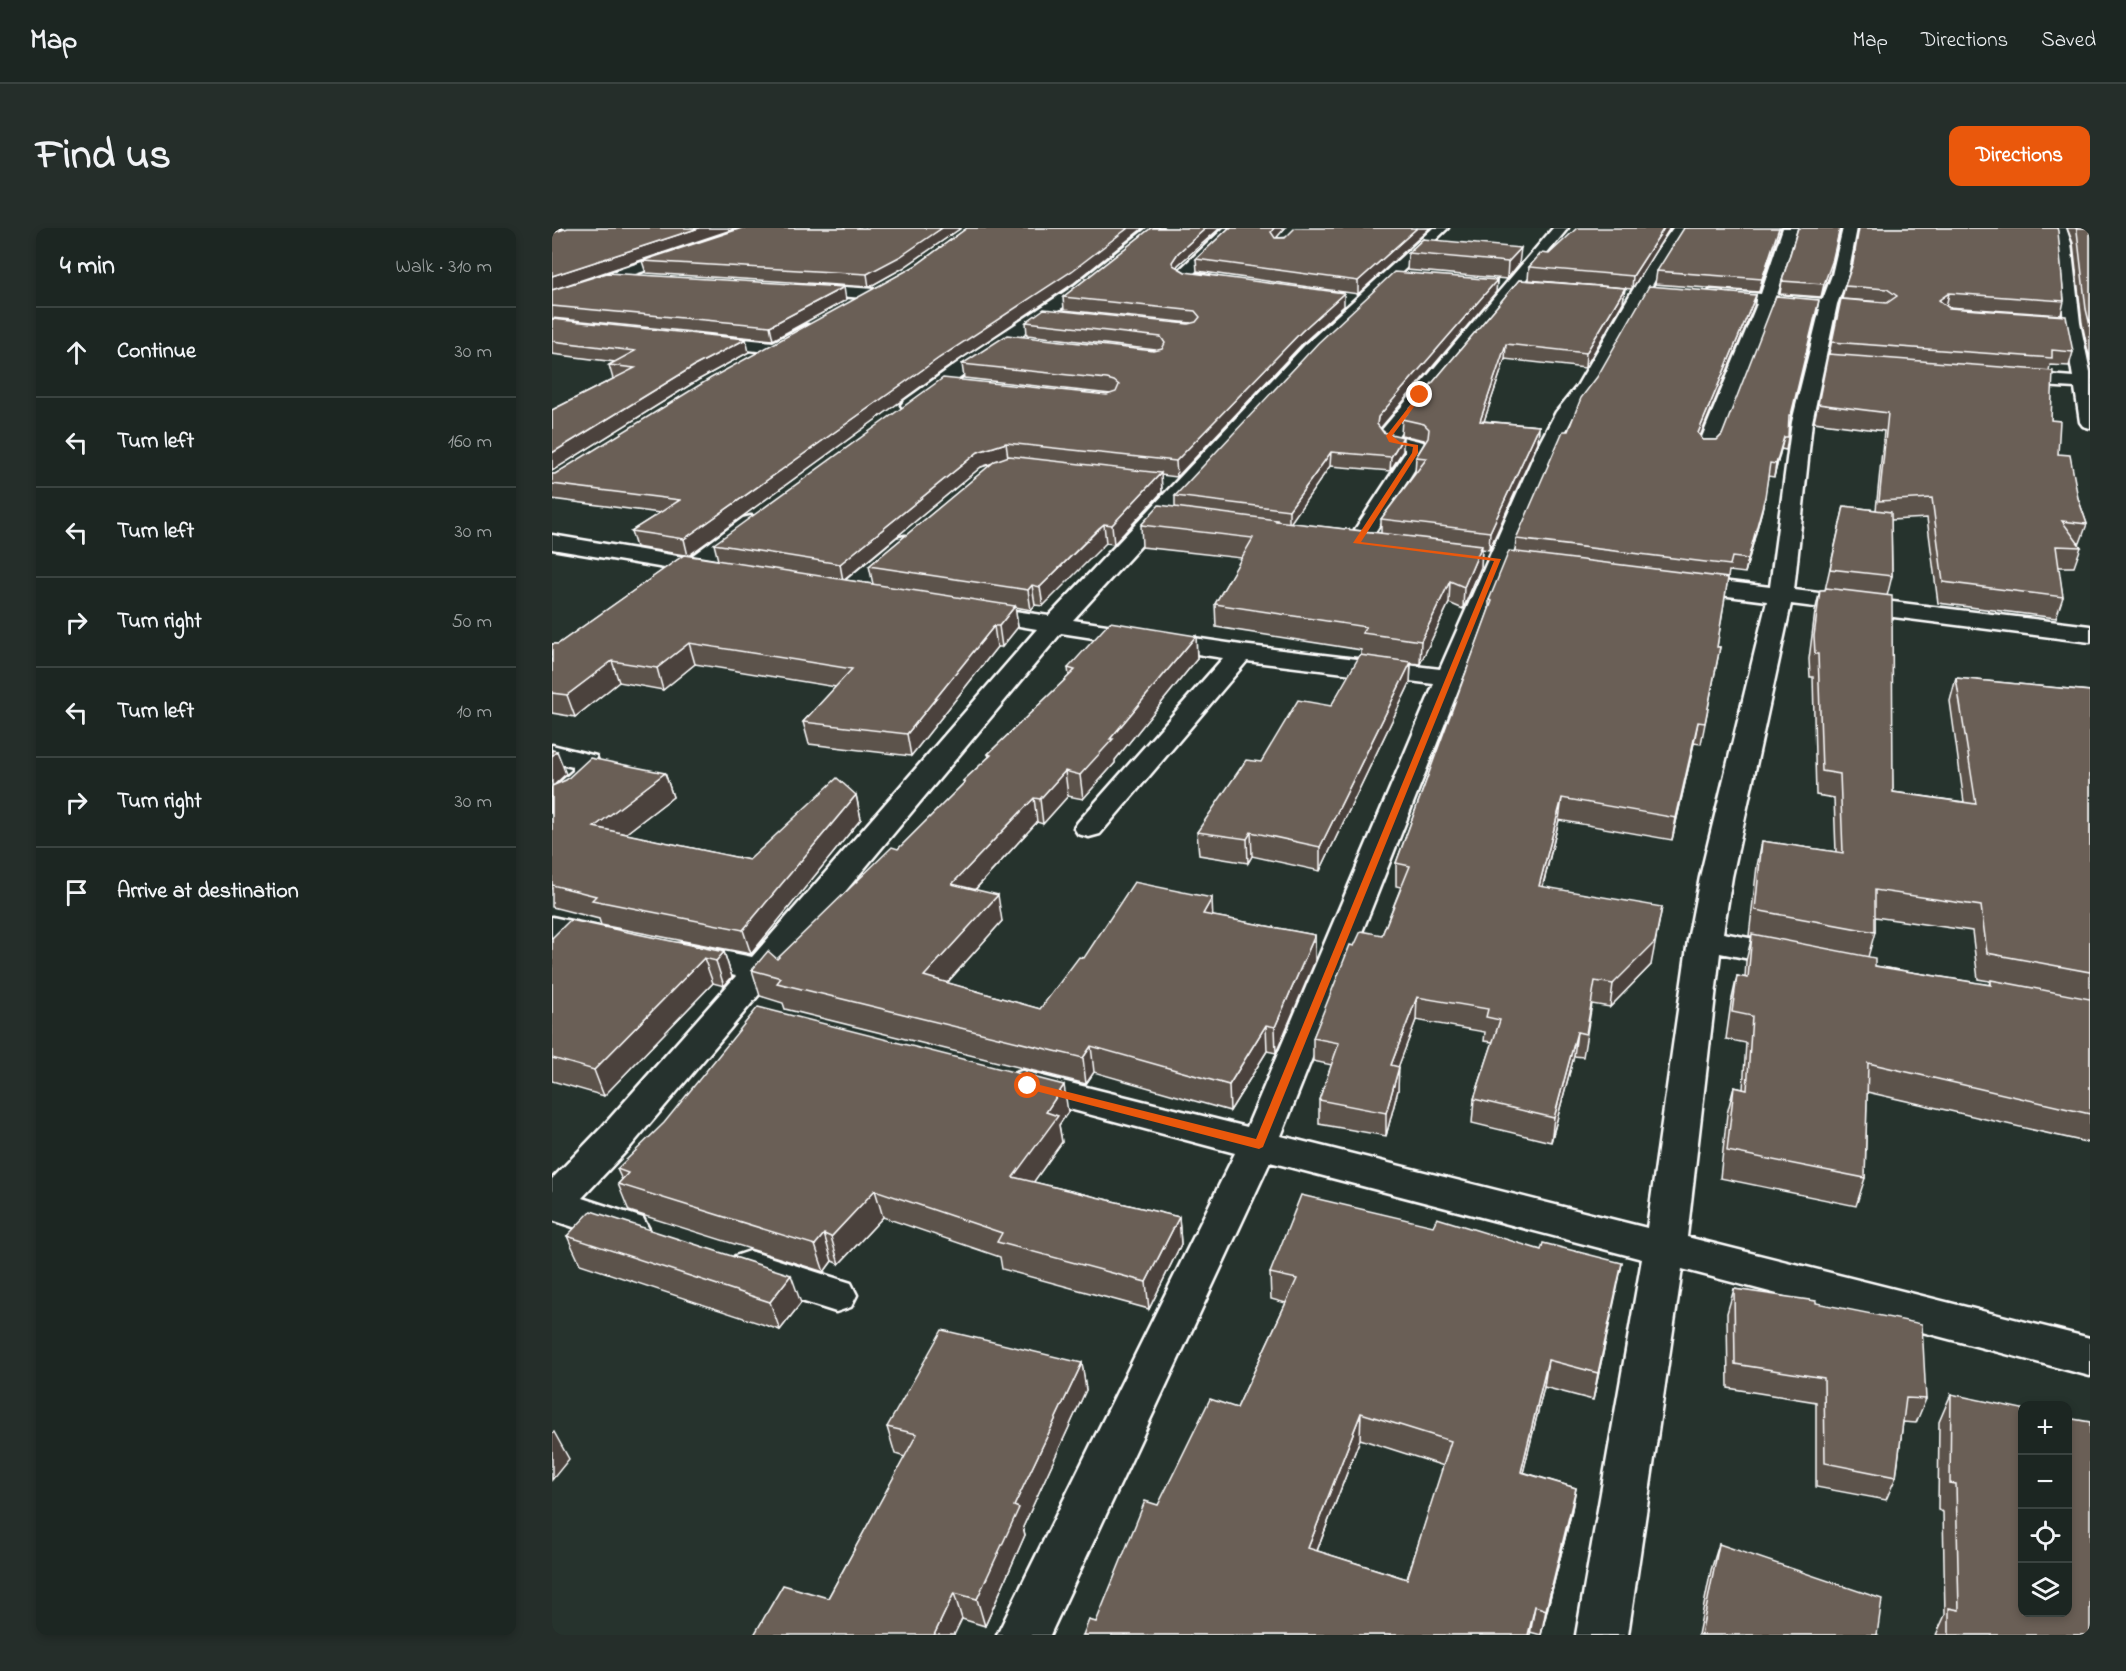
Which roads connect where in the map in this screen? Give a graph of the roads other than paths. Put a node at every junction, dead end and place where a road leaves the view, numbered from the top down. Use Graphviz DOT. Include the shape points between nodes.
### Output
graph roads {
  1 [pos="758,228"];
  2 [pos="1155,228"];
  3 [pos="1232,228"];
  4 [pos="1441,228"];
  5 [pos="1561,228"];
  6 [pos="1680,228"];
  7 [pos="1790,228"];
  8 [pos="1850,228"];
  9 [pos="2068,238"];
  10 [pos="609,278"];
  11 [pos="655,281"];
  12 [pos="892,284"];
  13 [pos="1489,284"];
  14 [pos="1244,286"];
  15 [pos="1511,286"];
  16 [pos="787,288"];
  17 [pos="1534,288"];
  18 [pos="874,294"];
  19 [pos="1698,294"];
  20 [pos="552,297"];
  21 [pos="1767,300"];
  22 [pos="2069,300"];
  23 [pos="2090,302"];
  24 [pos="1840,305"];
  25 [pos="844,310"];
  26 [pos="1042,315"];
  27 [pos="1065,318"];
  28 [pos="825,321"];
  29 [pos="2049,322"];
  30 [pos="2072,323"];
  31 [pos="681,338"];
  32 [pos="1005,340"];
  33 [pos="1028,342"];
  34 [pos="776,348"];
  35 [pos="744,364"];
  36 [pos="1990,376"];
  37 [pos="940,384"];
  38 [pos="2086,384"];
  39 [pos="963,386"];
  40 [pos="893,419"];
  41 [pos="2090,422"];
  42 [pos="1708,447"];
  43 [pos="769,510"];
  44 [pos="918,532"];
  45 [pos="1333,540"];
  46 [pos="552,542"];
  47 [pos="1357,543"];
  48 [pos="1380,546"];
  49 [pos="693,566"];
  50 [pos="748,575"];
  51 [pos="1663,580"];
  52 [pos="825,588"];
  53 [pos="847,592"];
  54 [pos="870,595"];
  55 [pos="1780,595"];
  56 [pos="950,608"];
  57 [pos="1054,625"];
  58 [pos="2090,634"];
  59 [pos="1241,653"];
  60 [pos="1450,678"];
  61 [pos="552,753"];
  62 [pos="552,803"];
  63 [pos="1089,828"];
  64 [pos="552,927"];
  65 [pos="1705,940"];
  66 [pos="1822,963"];
  67 [pos="761,970"];
  68 [pos="993,1077"];
  69 [pos="1259,1144"];
  70 [pos="665,1241"];
  71 [pos="1665,1248"];
  72 [pos="711,1255"];
  73 [pos="836,1295"];
  74 [pos="2090,1357"];
  75 [pos="1023,1635"];
  76 [pos="1602,1635"];
  1 -- 10 [label="street"];
  2 -- 26 [label="street"];
  3 -- 14 [label="street" via="1183,275"];
  4 -- 57 [label="street" via="1400,277 1350,300 1310,350 1172,485 1168,518"];
  5 -- 15 [label="street"];
  6 -- 60 [label="street" via="1552,437"];
  7 -- 21 [label="street"];
  8 -- 24 [label="street" via="1840,275"];
  9 -- 22 [label="street"];
  10 -- 11 [label="street"];
  10 -- 20 [label="street"];
  12 -- 18 [label="street"];
  13 -- 15 [label="street"];
  15 -- 17 [label="street"];
  15 -- 47 [label="street" via="1390,432 1391,440 1416,446 1415,453"];
  16 -- 18 [label="street"];
  18 -- 25 [label="street"];
  19 -- 21 [label="street"];
  21 -- 24 [label="street"];
  21 -- 42 [label="street"];
  22 -- 23 [label="street"];
  22 -- 30 [label="street"];
  24 -- 55 [label="street" via="1802,422"];
  26 -- 27 [label="street"];
  26 -- 32 [label="street"];
  28 -- 34 [label="street"];
  29 -- 30 [label="street"];
  30 -- 38 [label="street"];
  31 -- 34 [label="street"];
  32 -- 33 [label="street"];
  32 -- 37 [label="street"];
  34 -- 35 [label="street"];
  36 -- 38 [label="street"];
  37 -- 39 [label="street"];
  37 -- 40 [label="street"];
  38 -- 41 [label="street"];
  43 -- 49 [label="street"];
  44 -- 53 [label="street"];
  45 -- 47 [label="street"];
  46 -- 49 [label="street"];
  47 -- 48 [label="street"];
  49 -- 50 [label="street"];
  51 -- 55 [label="street"];
  52 -- 53 [label="street"];
  53 -- 54 [label="street"];
  55 -- 58 [label="street"];
  55 -- 65 [label="street"];
  56 -- 57 [label="street"];
  57 -- 59 [label="street"];
  57 -- 67 [label="street"];
  59 -- 60 [label="street"];
  59 -- 63 [label="street"];
  60 -- 69 [label="street"];
  61 -- 62 [label="street" via="586,762 588,772"];
  64 -- 67 [label="street"];
  65 -- 66 [label="street"];
  65 -- 71 [label="street"];
  67 -- 70 [label="street" via="744,1014 616,1136 552,1204"];
  68 -- 69 [label="street"];
  69 -- 71 [label="street"];
  69 -- 75 [label="street"];
  71 -- 74 [label="street"];
  71 -- 76 [label="street"];
  72 -- 73 [label="street"];
}
